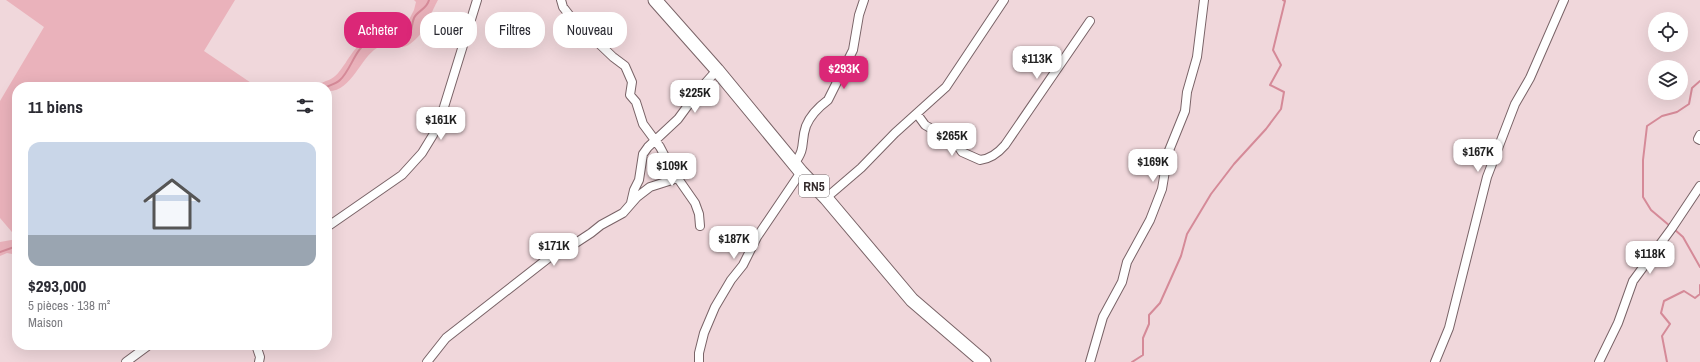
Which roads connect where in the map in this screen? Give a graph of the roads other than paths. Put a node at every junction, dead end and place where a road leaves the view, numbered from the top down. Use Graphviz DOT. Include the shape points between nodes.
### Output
graph roads {
  1 [pos="477,0"];
  2 [pos="561,0"];
  3 [pos="655,0"];
  4 [pos="864,0"];
  5 [pos="1004,0"];
  6 [pos="1204,0"];
  7 [pos="1564,0"];
  8 [pos="1090,21"];
  9 [pos="717,70"];
  10 [pos="917,114"];
  11 [pos="1700,135"];
  12 [pos="1700,140"];
  13 [pos="655,142"];
  14 [pos="798,168"];
  15 [pos="676,176"];
  16 [pos="1700,186"];
  17 [pos="826,198"];
  18 [pos="631,203"];
  19 [pos="332,224"];
  20 [pos="700,226"];
  21 [pos="142,350"];
  22 [pos="258,350"];
  23 [pos="126,362"];
  24 [pos="259,362"];
  25 [pos="427,362"];
  26 [pos="699,362"];
  27 [pos="984,362"];
  28 [pos="1090,362"];
  29 [pos="1434,362"];
  30 [pos="1599,362"];
  1 -- 19 [label="street" via="444,107 433,135 422,153 402,175"];
  2 -- 13 [label="street" via="570,16 625,66 632,82 630,94 636,102 643,124"];
  3 -- 9 [label="highway, RN5"];
  4 -- 14 [label="street" via="853,50 828,100 807,124"];
  5 -- 10 [label="street" via="946,87"];
  6 -- 28 [label="street" via="1197,57 1187,92 1185,111 1168,153 1158,199 1150,220 1127,262 1122,282 1103,317"];
  7 -- 29 [label="street" via="1530,78 1515,104 1487,176 1449,328"];
  8 -- 10 [label="street" via="1005,144 994,154 980,160 970,156 959,150 951,139 925,125"];
  9 -- 13 [label="street" via="678,119"];
  9 -- 14 [label="highway, RN5"];
  10 -- 17 [label="street"];
  11 -- 12 [label="street"];
  13 -- 15 [label="street"];
  13 -- 18 [label="street" via="643,154 640,180"];
  14 -- 17 [label="highway, RN5"];
  14 -- 26 [label="street" via="757,237 744,265 714,307 704,333"];
  15 -- 18 [label="street" via="672,180 650,187"];
  15 -- 20 [label="street" via="695,203"];
  16 -- 30 [label="street" via="1633,281 1618,323"];
  17 -- 27 [label="highway, RN5" via="912,300"];
  18 -- 25 [label="street" via="623,213 562,252 551,256 470,319 446,338"];
  21 -- 23 [label="street"];
  22 -- 24 [label="street"];
}
